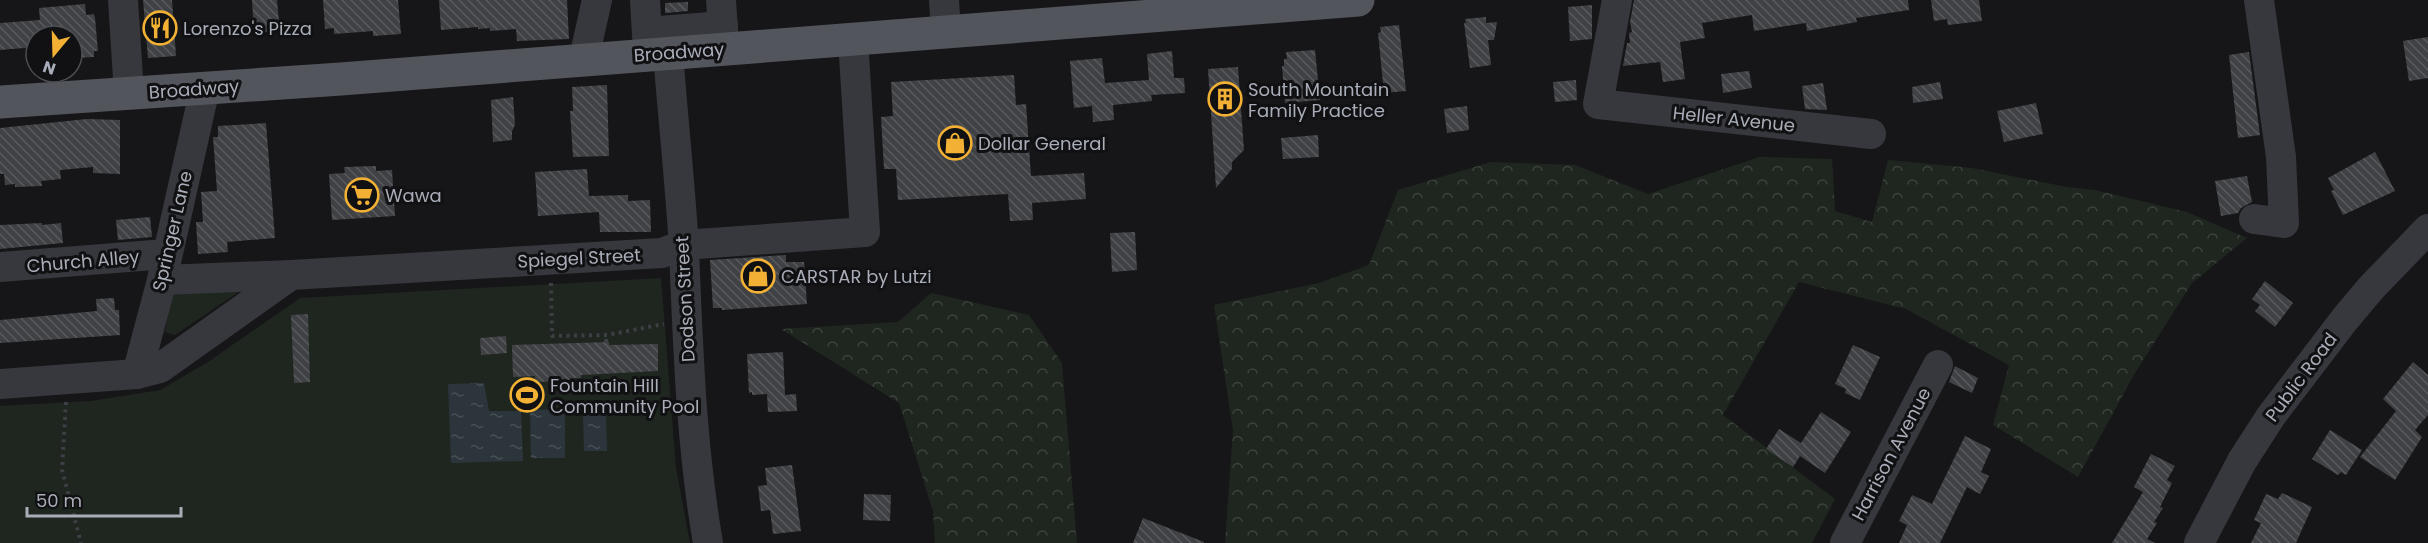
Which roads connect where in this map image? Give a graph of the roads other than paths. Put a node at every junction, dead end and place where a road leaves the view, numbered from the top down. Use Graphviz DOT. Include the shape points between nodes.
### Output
graph roads {
  1 [pos="123,0"];
  2 [pos="597,0"];
  3 [pos="645,0"];
  4 [pos="945,0"];
  5 [pos="1358,0"];
  6 [pos="1617,0"];
  7 [pos="2259,0"];
  8 [pos="1237,5"];
  9 [pos="723,25"];
  10 [pos="946,32"];
  11 [pos="853,39"];
  12 [pos="654,47"];
  13 [pos="584,58"];
  14 [pos="205,88"];
  15 [pos="129,93"];
  16 [pos="0,102"];
  17 [pos="1871,134"];
  18 [pos="2254,219"];
  19 [pos="2428,229"];
  20 [pos="683,245"];
  21 [pos="0,267"];
  22 [pos="164,267"];
  23 [pos="291,275"];
  24 [pos="1938,365"];
  25 [pos="137,374"];
  26 [pos="0,384"];
  27 [pos="708,543"];
  28 [pos="1845,543"];
  29 [pos="2199,543"];
  1 -- 15 [label="street"];
  2 -- 13 [label="street"];
  3 -- 12 [label="street, Dodson Street"];
  4 -- 10 [label="street"];
  5 -- 8 [label="main road, Broadway"];
  6 -- 17 [label="street, Heller Avenue" via="1598,104"];
  7 -- 18 [label="street" via="2281,157 2284,223"];
  8 -- 10 [label="main road, Broadway"];
  9 -- 11 [label="main road, Broadway"];
  9 -- 12 [label="main road, Broadway"];
  10 -- 11 [label="main road, Broadway"];
  11 -- 20 [label="street, Spiegel Street" via="865,232"];
  12 -- 13 [label="main road, Broadway"];
  12 -- 20 [label="street, Dodson Street"];
  13 -- 14 [label="main road, Broadway"];
  14 -- 15 [label="main road, Broadway"];
  14 -- 22 [label="street, Springer Lane"];
  15 -- 16 [label="main road, Broadway"];
  19 -- 29 [label="street, Public Road" via="2345,319 2271,416 2242,461"];
  20 -- 23 [label="street, Spiegel Street" via="662,253"];
  20 -- 27 [label="street, Dodson Street" via="697,481"];
  21 -- 22 [label="street, Church Alley"];
  22 -- 23 [label="street, Spiegel Street"];
  22 -- 25 [label="street, Springer Lane"];
  23 -- 25 [label="street" via="160,368"];
  24 -- 28 [label="street, Harrison Avenue"];
  25 -- 26 [label="street"];
}
